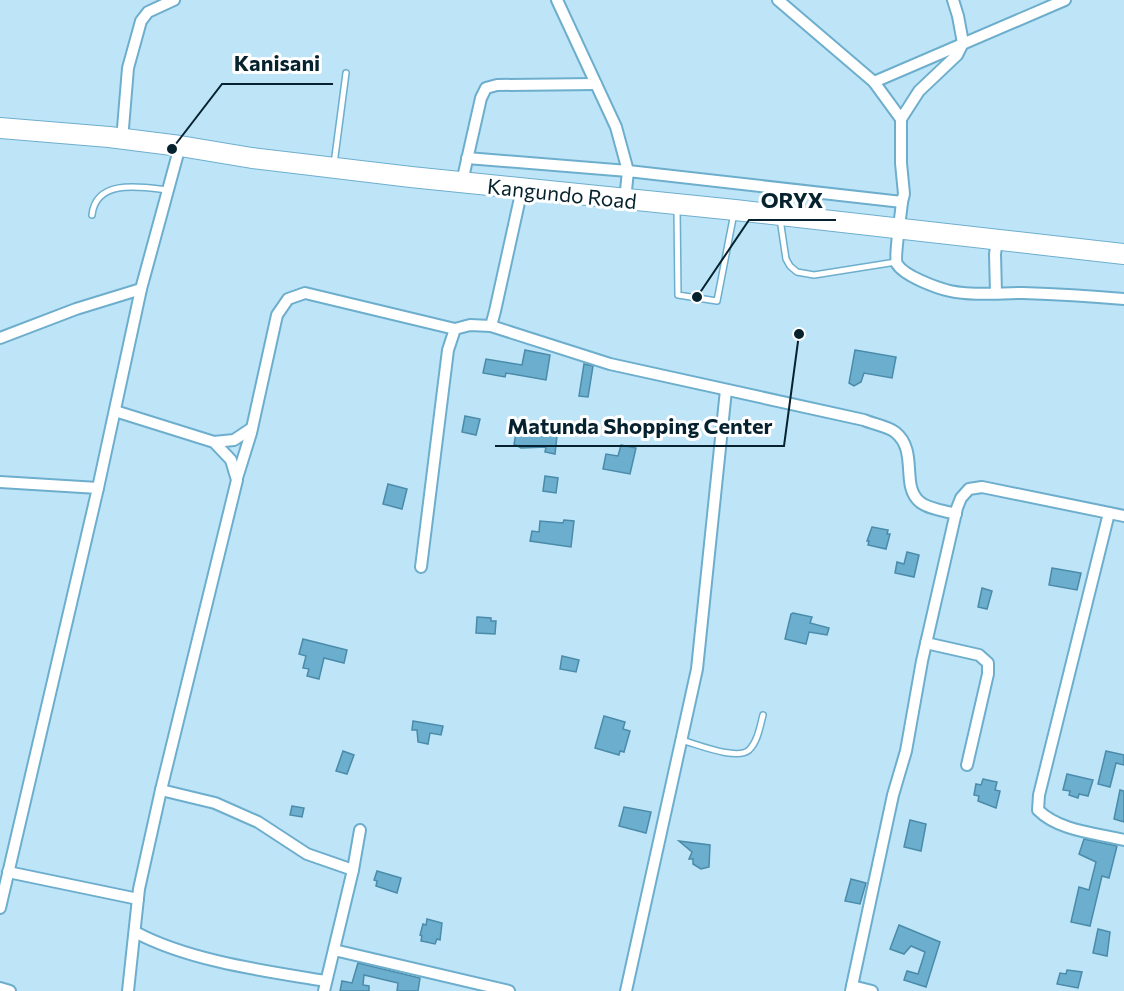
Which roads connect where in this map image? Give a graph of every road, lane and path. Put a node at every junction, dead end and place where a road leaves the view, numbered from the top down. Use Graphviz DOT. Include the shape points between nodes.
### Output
graph roads {
  1 [pos="174,0"];
  2 [pos="557,0"];
  3 [pos="778,0"];
  4 [pos="953,0"];
  5 [pos="1065,0"];
  6 [pos="963,43"];
  7 [pos="346,73"];
  8 [pos="874,82"];
  9 [pos="596,84"];
  10 [pos="901,119"];
  11 [pos="0,128"];
  12 [pos="122,140"];
  13 [pos="180,146"];
  14 [pos="467,158"];
  15 [pos="334,168"];
  16 [pos="628,171"];
  17 [pos="462,182"];
  18 [pos="522,189"];
  19 [pos="168,190"];
  20 [pos="625,200"];
  21 [pos="902,202"];
  22 [pos="677,204"];
  23 [pos="735,210"];
  24 [pos="92,215"];
  25 [pos="779,215"];
  26 [pos="900,229"];
  27 [pos="997,241"];
  28 [pos="1124,254"];
  29 [pos="896,262"];
  30 [pos="141,288"];
  31 [pos="996,293"];
  32 [pos="1124,299"];
  33 [pos="490,326"];
  34 [pos="455,329"];
  35 [pos="0,338"];
  36 [pos="726,390"];
  37 [pos="115,411"];
  38 [pos="252,428"];
  39 [pos="214,442"];
  40 [pos="237,480"];
  41 [pos="0,482"];
  42 [pos="98,488"];
  43 [pos="1109,513"];
  44 [pos="956,514"];
  45 [pos="1124,516"];
  46 [pos="421,567"];
  47 [pos="926,643"];
  48 [pos="764,715"];
  49 [pos="681,740"];
  50 [pos="967,765"];
  51 [pos="161,790"];
  52 [pos="360,830"];
  53 [pos="1124,840"];
  54 [pos="353,870"];
  55 [pos="8,872"];
  56 [pos="138,899"];
  57 [pos="0,908"];
  58 [pos="135,932"];
  59 [pos="334,950"];
  60 [pos="325,986"];
  61 [pos="0,988"];
  62 [pos="851,988"];
  63 [pos="10,991"];
  64 [pos="128,991"];
  65 [pos="509,991"];
  66 [pos="626,991"];
  67 [pos="872,991"];
  1 -- 12 [label="street" via="147,12 141,21 128,68"];
  2 -- 9 [label="street"];
  3 -- 8 [label="street"];
  4 -- 6 [label="street"];
  5 -- 6 [label="street"];
  6 -- 8 [label="street"];
  6 -- 10 [label="street" via="957,55 919,91"];
  7 -- 15 [label="lane"];
  8 -- 10 [label="street"];
  9 -- 14 [label="street" via="486,88"];
  9 -- 16 [label="street" via="616,128"];
  10 -- 21 [label="street"];
  11 -- 12 [label="highway, Kangundo Road"];
  12 -- 13 [label="highway, Kangundo Road"];
  13 -- 15 [label="highway, Kangundo Road"];
  13 -- 19 [label="street"];
  14 -- 16 [label="street"];
  14 -- 17 [label="street"];
  15 -- 17 [label="highway, Kangundo Road"];
  16 -- 20 [label="street"];
  16 -- 21 [label="street"];
  17 -- 18 [label="highway, Kangundo Road"];
  18 -- 20 [label="highway, Kangundo Road"];
  18 -- 33 [label="street"];
  19 -- 24 [label="lane" via="110,190 93,205"];
  19 -- 30 [label="street"];
  20 -- 22 [label="highway, Kangundo Road"];
  21 -- 26 [label="street"];
  22 -- 23 [label="highway, Kangundo Road"];
  22 -- 23 [label="lane" via="678,295 717,301"];
  23 -- 25 [label="highway, Kangundo Road"];
  25 -- 26 [label="highway, Kangundo Road"];
  25 -- 29 [label="lane" via="786,259 797,272 814,275"];
  26 -- 27 [label="highway, Kangundo Road"];
  26 -- 29 [label="street"];
  27 -- 28 [label="highway, Kangundo Road"];
  27 -- 31 [label="street"];
  29 -- 31 [label="street" via="912,276 949,291"];
  30 -- 35 [label="street"];
  30 -- 37 [label="street"];
  31 -- 32 [label="street"];
  33 -- 34 [label="street"];
  33 -- 36 [label="street" via="610,364"];
  34 -- 38 [label="street" via="305,293 288,299 277,315"];
  34 -- 46 [label="street" via="447,354"];
  36 -- 44 [label="street" via="864,420 894,431 904,443 913,493 920,503"];
  36 -- 49 [label="street" via="697,669"];
  37 -- 39 [label="street"];
  37 -- 42 [label="street"];
  38 -- 39 [label="street" via="234,440"];
  38 -- 40 [label="street"];
  39 -- 40 [label="street" via="231,460"];
  40 -- 51 [label="street"];
  41 -- 42 [label="street"];
  42 -- 55 [label="street"];
  43 -- 44 [label="street" via="982,487 969,489"];
  43 -- 45 [label="street"];
  43 -- 53 [label="street" via="1038,810 1059,824"];
  44 -- 47 [label="street"];
  47 -- 50 [label="street" via="979,656 988,663"];
  47 -- 62 [label="street" via="906,751"];
  48 -- 49 [label="lane" via="754,743 741,754"];
  49 -- 66 [label="street"];
  51 -- 54 [label="street" via="215,803 258,822 307,854"];
  51 -- 56 [label="street"];
  52 -- 54 [label="street"];
  54 -- 59 [label="street"];
  55 -- 56 [label="street"];
  55 -- 57 [label="street"];
  56 -- 58 [label="street"];
  58 -- 60 [label="street" via="156,943"];
  58 -- 64 [label="street"];
  59 -- 60 [label="street"];
  59 -- 65 [label="street"];
  61 -- 63 [label="street"];
  62 -- 67 [label="street"];
}
